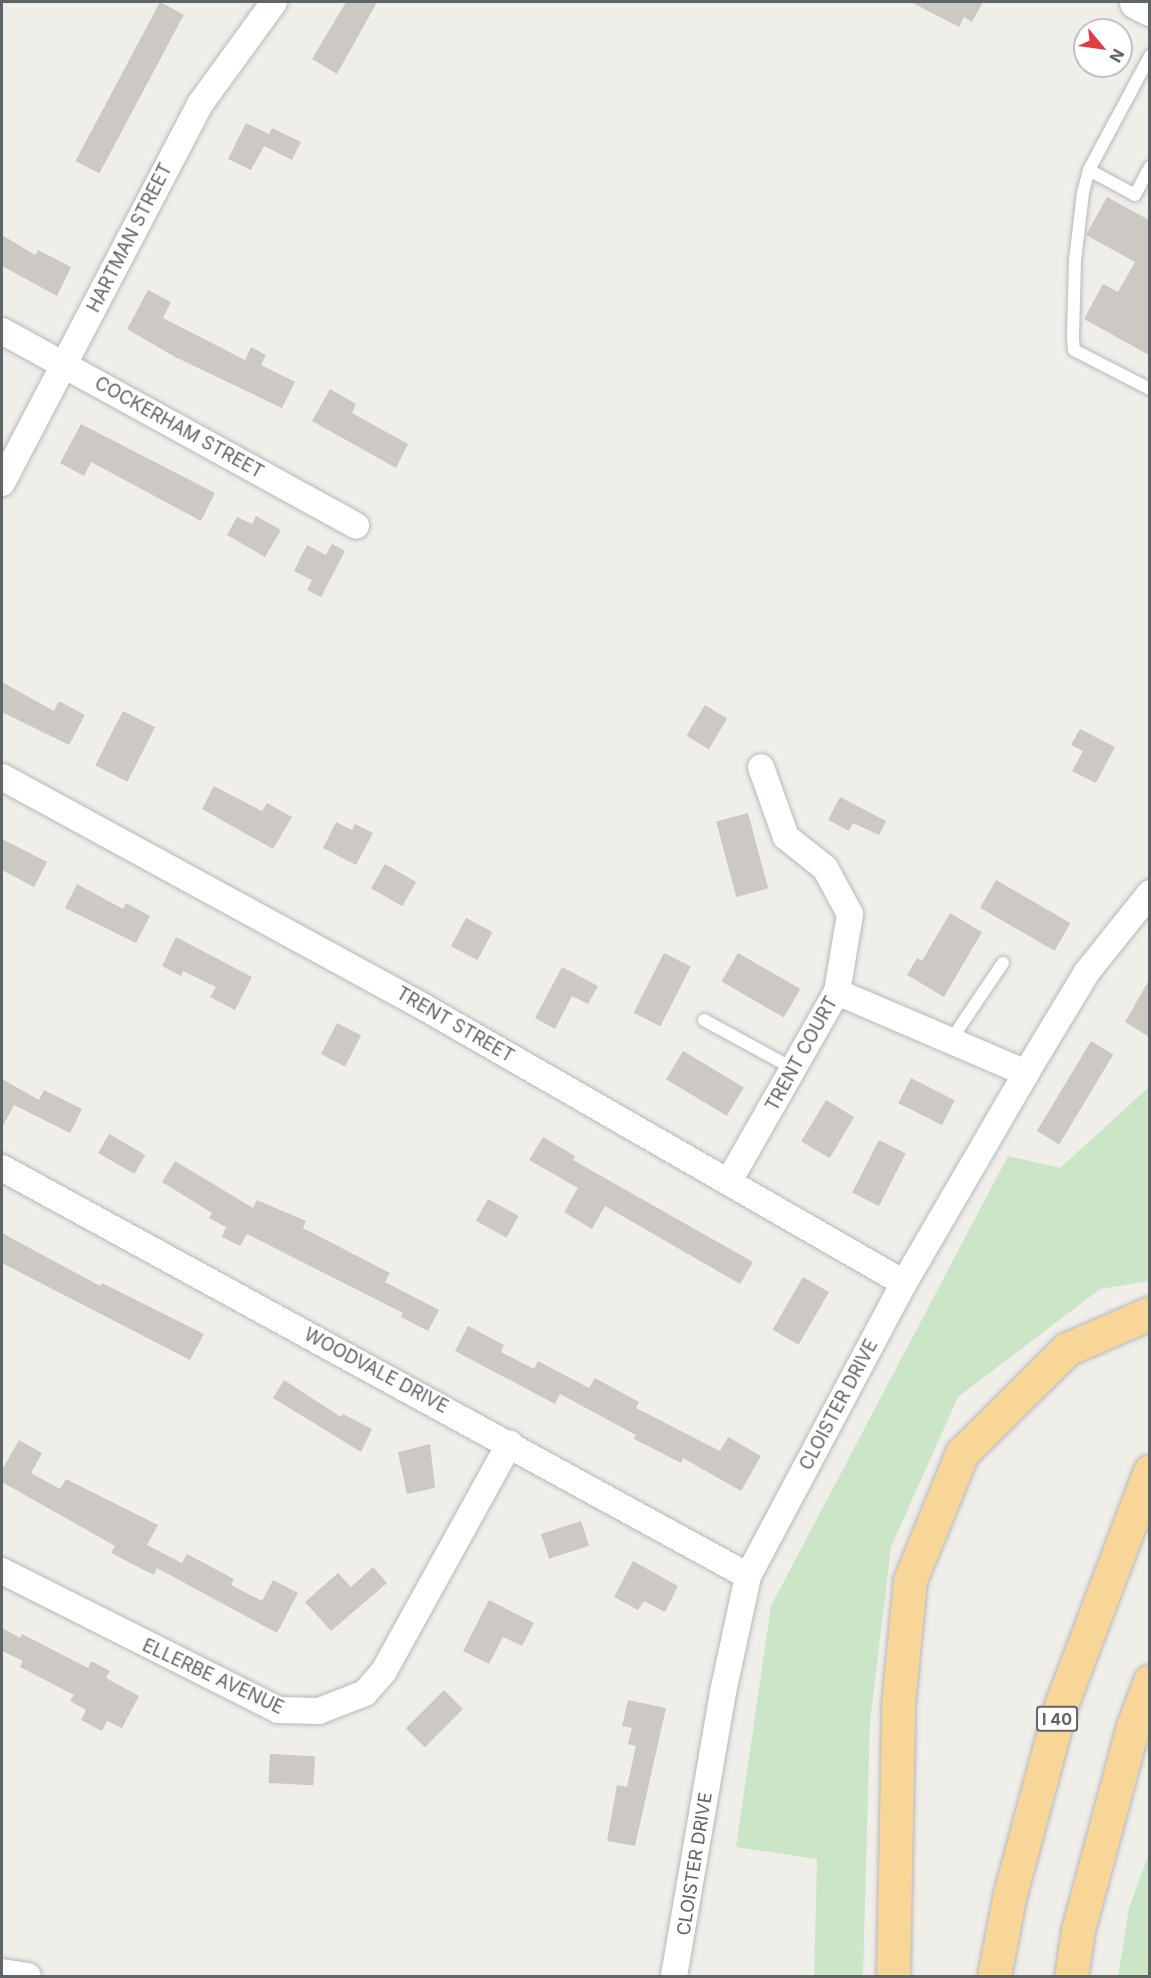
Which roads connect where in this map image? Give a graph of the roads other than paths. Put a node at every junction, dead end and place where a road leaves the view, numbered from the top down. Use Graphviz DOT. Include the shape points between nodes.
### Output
graph roads {
  1 [pos="274,2"];
  2 [pos="1136,2"];
  3 [pos="1149,9"];
  4 [pos="1149,56"];
  5 [pos="1149,167"];
  6 [pos="1089,170"];
  7 [pos="2,331"];
  8 [pos="65,364"];
  9 [pos="1149,389"];
  10 [pos="2,483"];
  11 [pos="356,526"];
  12 [pos="761,767"];
  13 [pos="2,777"];
  14 [pos="1149,892"];
  15 [pos="1002,963"];
  16 [pos="846,994"];
  17 [pos="704,1020"];
  18 [pos="951,1040"];
  19 [pos="794,1069"];
  20 [pos="1026,1073"];
  21 [pos="2,1168"];
  22 [pos="729,1181"];
  23 [pos="904,1283"];
  24 [pos="1149,1313"];
  25 [pos="510,1443"];
  26 [pos="1149,1471"];
  27 [pos="2,1571"];
  28 [pos="748,1576"];
  29 [pos="1149,1681"];
  30 [pos="2,1972"];
  31 [pos="28,1977"];
  32 [pos="675,1977"];
  33 [pos="893,1977"];
  34 [pos="994,1977"];
  35 [pos="1071,1977"];
  1 -- 8 [label="street, HARTMAN STREET" via="200,104"];
  2 -- 3 [label="street"];
  4 -- 6 [label="lane"];
  5 -- 6 [label="lane" via="1135,195"];
  6 -- 9 [label="lane" via="1075,260 1074,350"];
  7 -- 8 [label="street, COCKERHAM STREET"];
  8 -- 10 [label="street, HARTMAN STREET"];
  8 -- 11 [label="street, COCKERHAM STREET"];
  12 -- 16 [label="street, TRENT COURT" via="786,837 825,868 850,914"];
  13 -- 22 [label="street, TRENT STREET" via="412,1000"];
  14 -- 20 [label="street, CLOISTER DRIVE" via="1087,972"];
  15 -- 18 [label="lane"];
  16 -- 18 [label="street"];
  16 -- 19 [label="street, TRENT COURT"];
  17 -- 19 [label="lane"];
  18 -- 20 [label="street"];
  19 -- 22 [label="street, TRENT COURT"];
  20 -- 23 [label="street, CLOISTER DRIVE"];
  21 -- 25 [label="street, WOODVALE DRIVE"];
  22 -- 23 [label="street, TRENT STREET"];
  23 -- 28 [label="street, CLOISTER DRIVE"];
  24 -- 33 [label="highway" via="1067,1349 962,1453 910,1580 898,1705"];
  25 -- 27 [label="street, ELLERBE AVENUE" via="384,1671 365,1693 319,1711 278,1710"];
  25 -- 28 [label="street, WOODVALE DRIVE"];
  26 -- 34 [label="highway, I 40" via="1061,1704 1010,1894"];
  28 -- 32 [label="street, CLOISTER DRIVE" via="723,1692"];
  29 -- 35 [label="highway" via="1133,1726 1078,1930"];
  30 -- 31 [label="street"];
}
